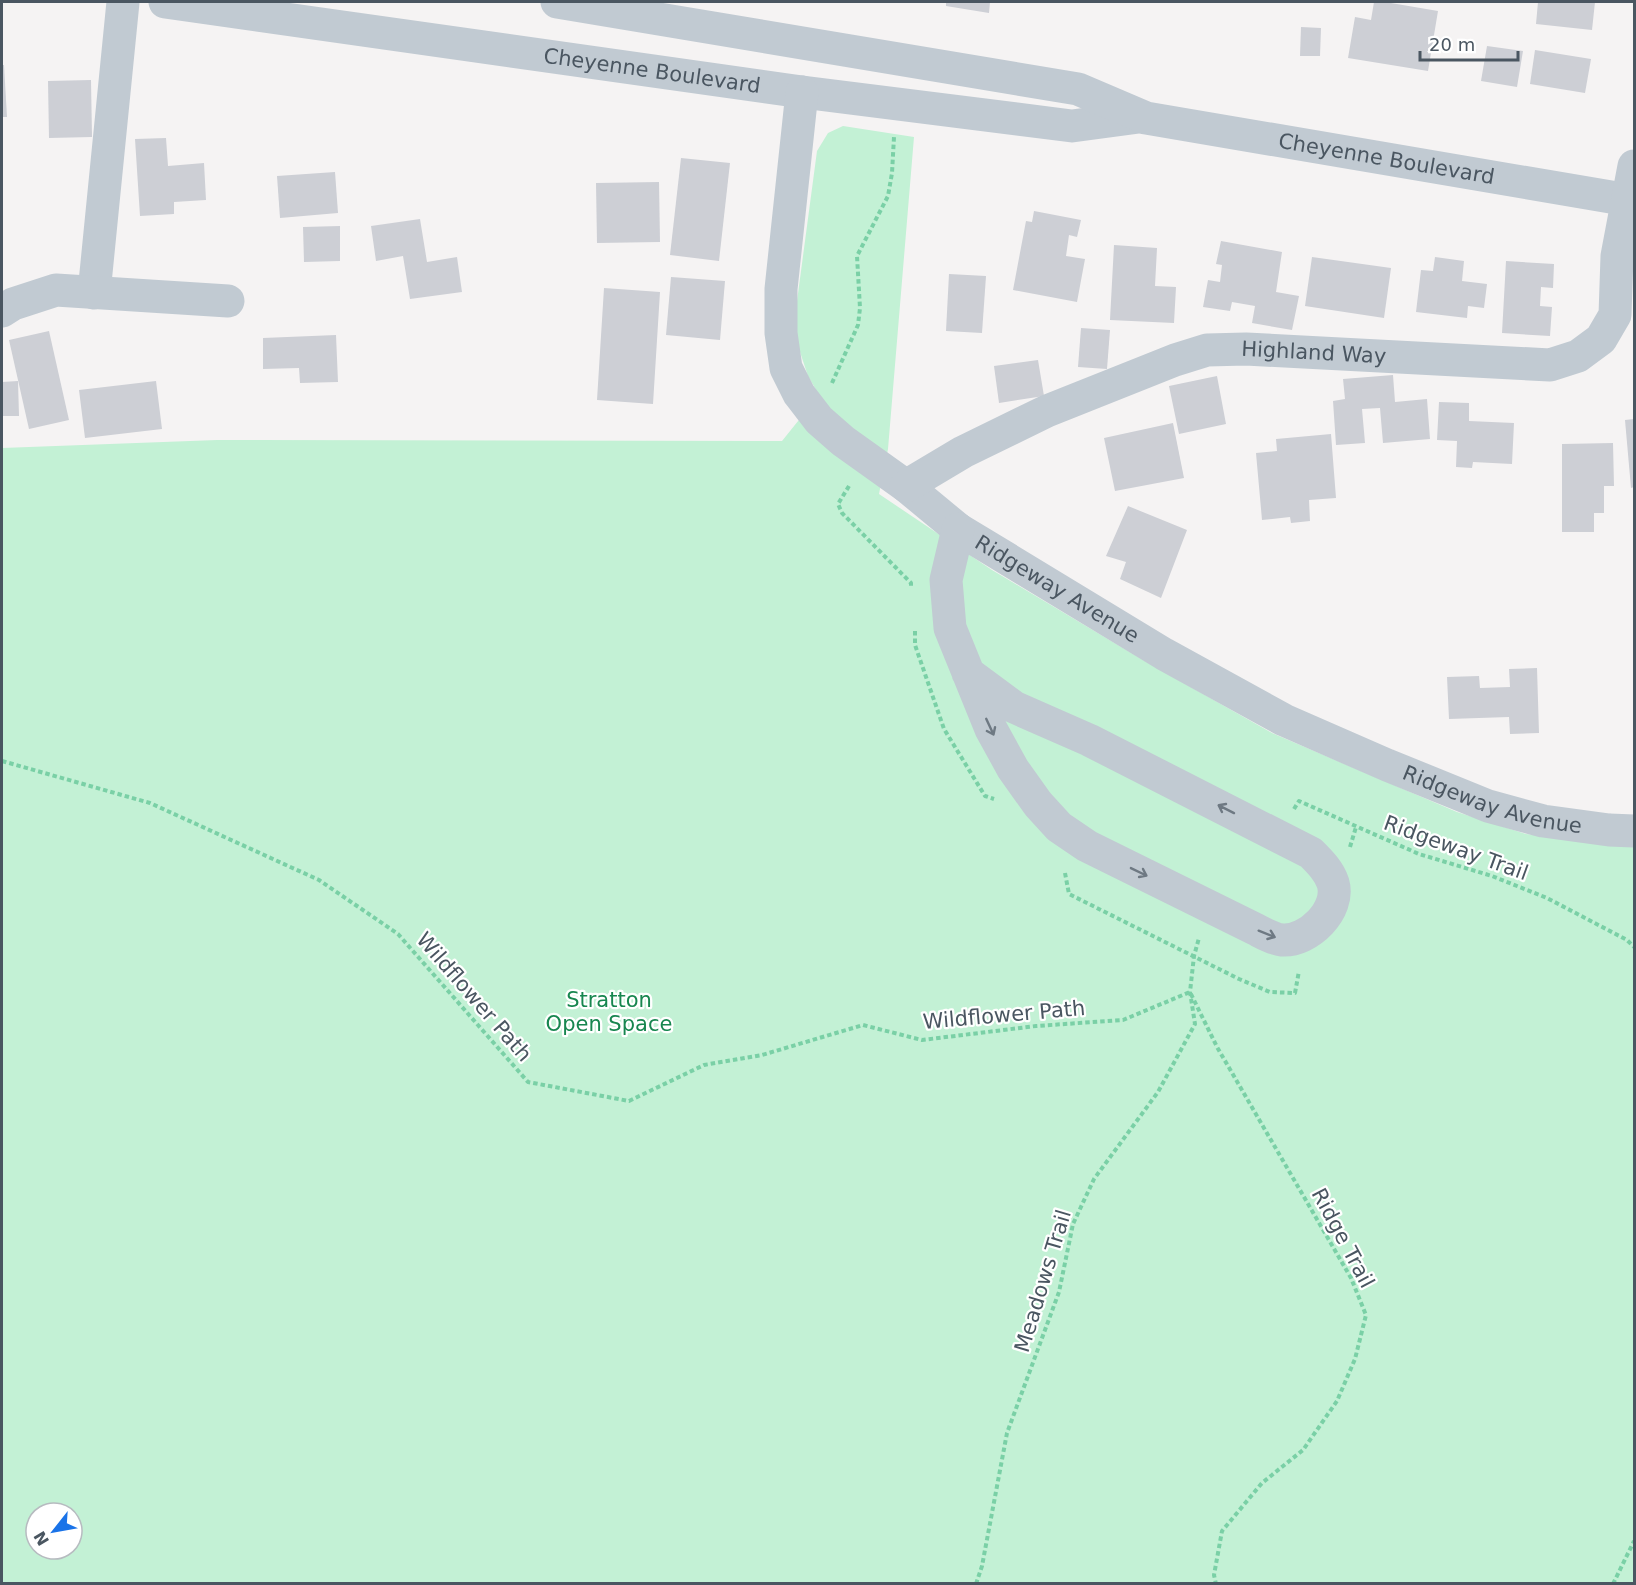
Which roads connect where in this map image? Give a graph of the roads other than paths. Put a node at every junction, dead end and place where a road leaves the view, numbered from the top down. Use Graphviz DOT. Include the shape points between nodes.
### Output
graph roads {
  1 [pos="123,2"];
  2 [pos="165,2"];
  3 [pos="557,2"];
  4 [pos="802,92"];
  5 [pos="1139,117"];
  6 [pos="1635,166"];
  7 [pos="1631,200"];
  8 [pos="94,293"];
  9 [pos="228,301"];
  10 [pos="2,311"];
  11 [pos="906,486"];
  12 [pos="958,529"];
  13 [pos="968,673"];
  14 [pos="1635,831"];
  1 -- 8 [label="street"];
  2 -- 4 [label="street, Cheyenne Boulevard"];
  3 -- 5 [label="street, Cheyenne Boulevard" via="1078,89"];
  4 -- 5 [label="street, Cheyenne Boulevard" via="1072,126"];
  4 -- 11 [label="street, Ridgeway Avenue" via="781,289 786,368 819,420"];
  5 -- 7 [label="street, Cheyenne Boulevard"];
  6 -- 7 [label="street, Highland Way"];
  7 -- 11 [label="street, Highland Way" via="1617,256 1615,315 1601,339 1578,356 1550,365 1207,350 1047,411 963,452"];
  8 -- 9 [label="street"];
  8 -- 10 [label="street" via="56,290"];
  11 -- 12 [label="street, Ridgeway Avenue"];
  12 -- 13 [label="street" via="946,580 950,628"];
  12 -- 14 [label="street, Ridgeway Avenue" via="1164,654 1294,724 1488,806 1543,821"];
  13 -- 13 [label="street, one-way" via="1013,769 1059,826 1087,846 1281,940 1307,933 1324,918 1334,886 1328,871 1311,853 1089,740 1014,707"];
}
